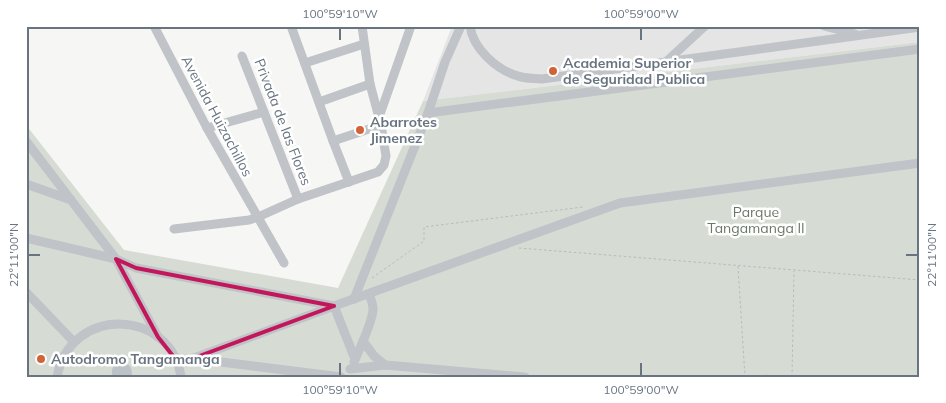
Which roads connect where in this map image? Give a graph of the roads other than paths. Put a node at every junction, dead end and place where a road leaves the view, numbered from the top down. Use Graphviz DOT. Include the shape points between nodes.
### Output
graph roads {
  1 [pos="154,26"];
  2 [pos="291,26"];
  3 [pos="412,26"];
  4 [pos="460,26"];
  5 [pos="470,26"];
  6 [pos="705,26"];
  7 [pos="824,26"];
  8 [pos="364,27"];
  9 [pos="920,27"];
  10 [pos="860,35"];
  11 [pos="364,44"];
  12 [pos="920,49"];
  13 [pos="242,56"];
  14 [pos="667,62"];
  15 [pos="305,63"];
  16 [pos="370,84"];
  17 [pos="319,102"];
  18 [pos="264,112"];
  19 [pos="428,113"];
  20 [pos="380,121"];
  21 [pos="207,128"];
  22 [pos="26,141"];
  23 [pos="333,141"];
  24 [pos="920,163"];
  25 [pos="349,182"];
  26 [pos="26,184"];
  27 [pos="298,199"];
  28 [pos="72,201"];
  29 [pos="258,217"];
  30 [pos="174,229"];
  31 [pos="26,238"];
  32 [pos="116,259"];
  33 [pos="284,263"];
  34 [pos="26,292"];
  35 [pos="369,294"];
  36 [pos="354,299"];
  37 [pos="334,306"];
  38 [pos="158,337"];
  39 [pos="363,341"];
  40 [pos="74,342"];
  41 [pos="194,358"];
  42 [pos="355,359"];
  43 [pos="176,361"];
  44 [pos="385,365"];
  45 [pos="350,369"];
  46 [pos="57,377"];
  47 [pos="181,377"];
  48 [pos="342,377"];
  49 [pos="525,377"];
  1 -- 21 [label="street, Avenida Huizachillos"];
  2 -- 15 [label="street"];
  3 -- 20 [label="street"];
  4 -- 19 [label="street"];
  5 -- 14 [label="street" via="481,51 498,67 519,77 542,79"];
  6 -- 14 [label="street"];
  7 -- 10 [label="street"];
  8 -- 11 [label="street"];
  9 -- 10 [label="street"];
  10 -- 14 [label="street"];
  11 -- 15 [label="street"];
  11 -- 16 [label="street"];
  12 -- 19 [label="street"];
  13 -- 18 [label="street, Privada de las Flores"];
  15 -- 17 [label="street"];
  16 -- 17 [label="street"];
  16 -- 20 [label="street"];
  17 -- 23 [label="street"];
  18 -- 21 [label="street"];
  18 -- 27 [label="street, Privada de las Flores"];
  19 -- 36 [label="street"];
  20 -- 23 [label="street"];
  20 -- 25 [label="street" via="386,156 384,165 378,172"];
  21 -- 29 [label="street, Avenida Huizachillos"];
  22 -- 28 [label="street"];
  23 -- 25 [label="street"];
  24 -- 35 [label="street" via="620,203"];
  25 -- 27 [label="street"];
  26 -- 28 [label="street"];
  27 -- 29 [label="street"];
  28 -- 32 [label="street"];
  29 -- 30 [label="street"];
  29 -- 33 [label="street, Avenida Huizachillos"];
  31 -- 32 [label="street"];
  32 -- 37 [label="street" via="136,268"];
  32 -- 38 [label="street"];
  34 -- 40 [label="street"];
  35 -- 36 [label="street"];
  35 -- 39 [label="street" via="373,312"];
  36 -- 37 [label="street"];
  37 -- 41 [label="street"];
  37 -- 42 [label="street"];
  38 -- 40 [label="street" via="130,324 115,323 86,332"];
  38 -- 43 [label="street"];
  39 -- 42 [label="street"];
  39 -- 44 [label="street"];
  40 -- 46 [label="street" via="66,351"];
  41 -- 43 [label="street"];
  41 -- 48 [label="street"];
  42 -- 45 [label="street"];
  43 -- 47 [label="street"];
  44 -- 45 [label="street"];
  44 -- 49 [label="street"];
  45 -- 48 [label="street"];
}
